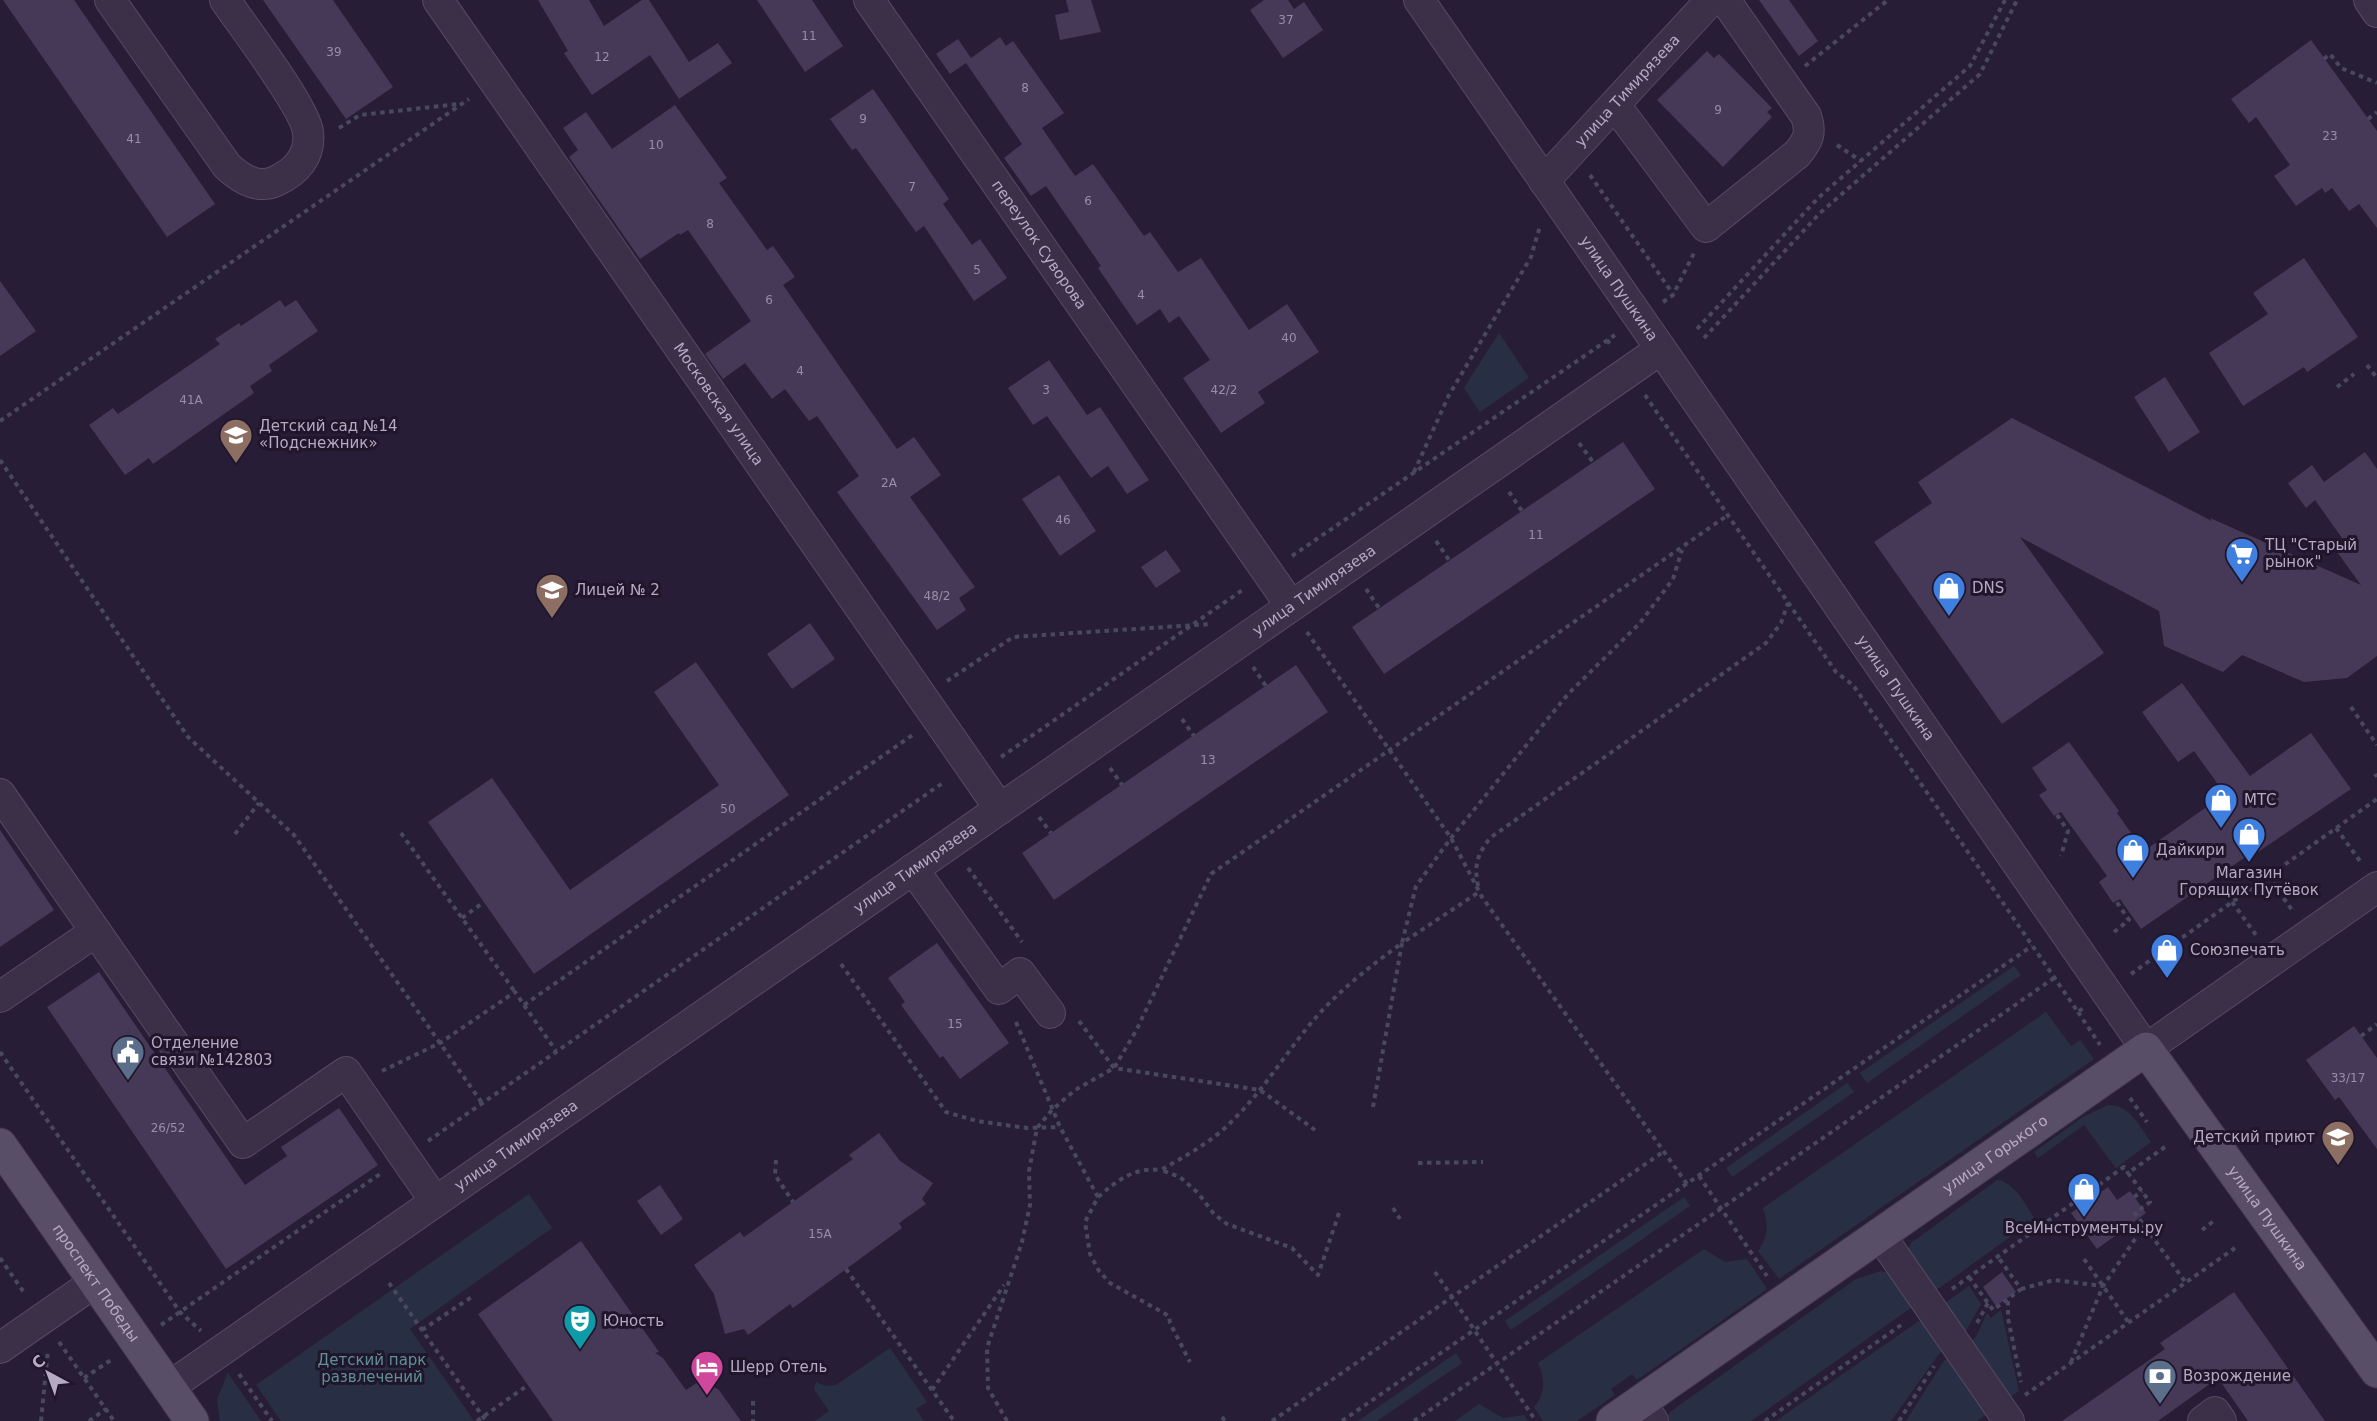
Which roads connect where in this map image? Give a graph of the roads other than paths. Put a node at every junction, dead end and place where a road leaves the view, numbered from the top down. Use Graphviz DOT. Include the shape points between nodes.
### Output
graph roads {
  1 [pos="110,0"];
  2 [pos="225,0"];
  3 [pos="438,0"];
  4 [pos="869,0"];
  5 [pos="1419,0"];
  6 [pos="1711,0"];
  7 [pos="1725,0"];
  8 [pos="2369,0"];
  9 [pos="2377,12"];
  10 [pos="1614,105"];
  11 [pos="1547,185"];
  12 [pos="1661,349"];
  13 [pos="1291,606"];
  14 [pos="0,794"];
  15 [pos="1000,809"];
  16 [pos="913,869"];
  17 [pos="2370,876"];
  18 [pos="95,932"];
  19 [pos="0,997"];
  20 [pos="1050,1013"];
  21 [pos="2146,1049"];
  22 [pos="0,1145"];
  23 [pos="435,1201"];
  24 [pos="1880,1235"];
  25 [pos="96,1282"];
  26 [pos="0,1348"];
  27 [pos="2377,1371"];
  28 [pos="169,1387"];
  29 [pos="2012,1409"];
  30 [pos="1646,1412"];
  31 [pos="192,1421"];
  32 [pos="1613,1421"];
  33 [pos="2203,1421"];
  34 [pos="2221,1421"];
  1 -- 2 [label="street" via="220,157 239,177 254,184 271,183 287,176 301,163 309,131 302,114"];
  3 -- 15 [label="street, Московская улица"];
  4 -- 13 [label="street, переулок Суворова"];
  5 -- 11 [label="street, улица Пушкина"];
  6 -- 10 [label="street, улица Тимирязева"];
  7 -- 10 [label="street" via="1806,116 1810,129 1807,142 1797,154 1706,227"];
  8 -- 9 [label="street"];
  10 -- 11 [label="street, улица Тимирязева"];
  11 -- 12 [label="street, улица Пушкина"];
  12 -- 13 [label="street, улица Тимирязева"];
  12 -- 21 [label="street, улица Пушкина"];
  13 -- 15 [label="street, улица Тимирязева"];
  14 -- 18 [label="street"];
  15 -- 16 [label="street, улица Тимирязева"];
  16 -- 20 [label="street" via="999,989 1020,973"];
  16 -- 23 [label="street, улица Тимирязева"];
  17 -- 21 [label="street, улица Горького" via="2310,934"];
  18 -- 19 [label="street"];
  18 -- 23 [label="street" via="243,1143 346,1072"];
  21 -- 24 [label="main road, улица Горького"];
  21 -- 27 [label="main road, улица Пушкина"];
  22 -- 25 [label="main road, проспект Победы"];
  23 -- 28 [label="street, улица Тимирязева"];
  24 -- 29 [label="street" via="1956,1345"];
  24 -- 30 [label="main road, улица Горького" via="1785,1301"];
  25 -- 26 [label="street"];
  25 -- 28 [label="main road, проспект Победы"];
  28 -- 31 [label="main road, проспект Победы"];
  30 -- 32 [label="main road, улица Горького"];
  33 -- 34 [label="street" via="2215,1412"];
}
